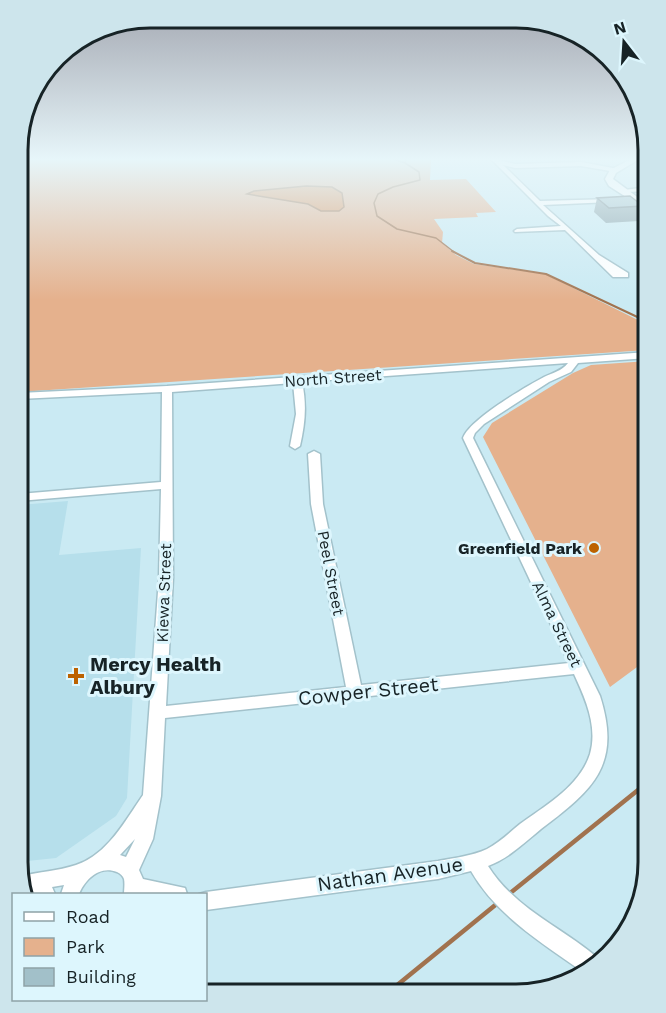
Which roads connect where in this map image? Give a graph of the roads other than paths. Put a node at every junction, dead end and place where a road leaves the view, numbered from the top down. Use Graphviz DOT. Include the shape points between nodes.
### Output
graph roads {
  1 [pos="541,205"];
  2 [pos="567,228"];
  3 [pos="517,231"];
  4 [pos="616,275"];
  5 [pos="638,356"];
  6 [pos="575,360"];
  7 [pos="552,362"];
  8 [pos="546,380"];
  9 [pos="297,381"];
  10 [pos="167,390"];
  11 [pos="28,396"];
  12 [pos="296,446"];
  13 [pos="314,454"];
  14 [pos="166,485"];
  15 [pos="28,495"];
  16 [pos="579,668"];
  17 [pos="355,692"];
  18 [pos="157,713"];
  19 [pos="152,796"];
  20 [pos="102,862"];
  21 [pos="476,862"];
  22 [pos="83,872"];
  23 [pos="31,883"];
  24 [pos="132,884"];
  25 [pos="70,893"];
  26 [pos="173,893"];
  27 [pos="210,898"];
  28 [pos="586,962"];
  1 -- 2 [label="street"];
  2 -- 3 [label="street"];
  2 -- 4 [label="street" via="596,256 625,275"];
  5 -- 6 [label="street, North Street"];
  6 -- 7 [label="street, North Street"];
  6 -- 8 [label="street, Alma Street" via="568,370"];
  7 -- 8 [label="street" via="554,369"];
  7 -- 9 [label="street, North Street"];
  8 -- 16 [label="street, Alma Street" via="480,422 468,438"];
  9 -- 10 [label="street, North Street"];
  9 -- 12 [label="street" via="303,412"];
  10 -- 11 [label="street, North Street"];
  10 -- 14 [label="street, Kiewa Street"];
  13 -- 17 [label="street, Peel Street" via="317,504"];
  14 -- 15 [label="street"];
  14 -- 18 [label="street, Kiewa Street" via="166,578"];
  16 -- 17 [label="street, Cowper Street"];
  16 -- 21 [label="street, Alma Street" via="599,718 601,739 596,762 570,797 495,854"];
  17 -- 18 [label="street, Cowper Street"];
  18 -- 19 [label="street, Kiewa Street"];
  19 -- 20 [label="street, Kiewa Street" via="134,826"];
  19 -- 24 [label="street, Kiewa Street"];
  20 -- 22 [label="street"];
  20 -- 24 [label="street" via="113,861"];
  21 -- 27 [label="street, Nathan Avenue"];
  21 -- 28 [label="street, Nathan Avenue" via="492,889 516,912"];
  22 -- 23 [label="street"];
  22 -- 25 [label="street"];
  24 -- 26 [label="street"];
}
